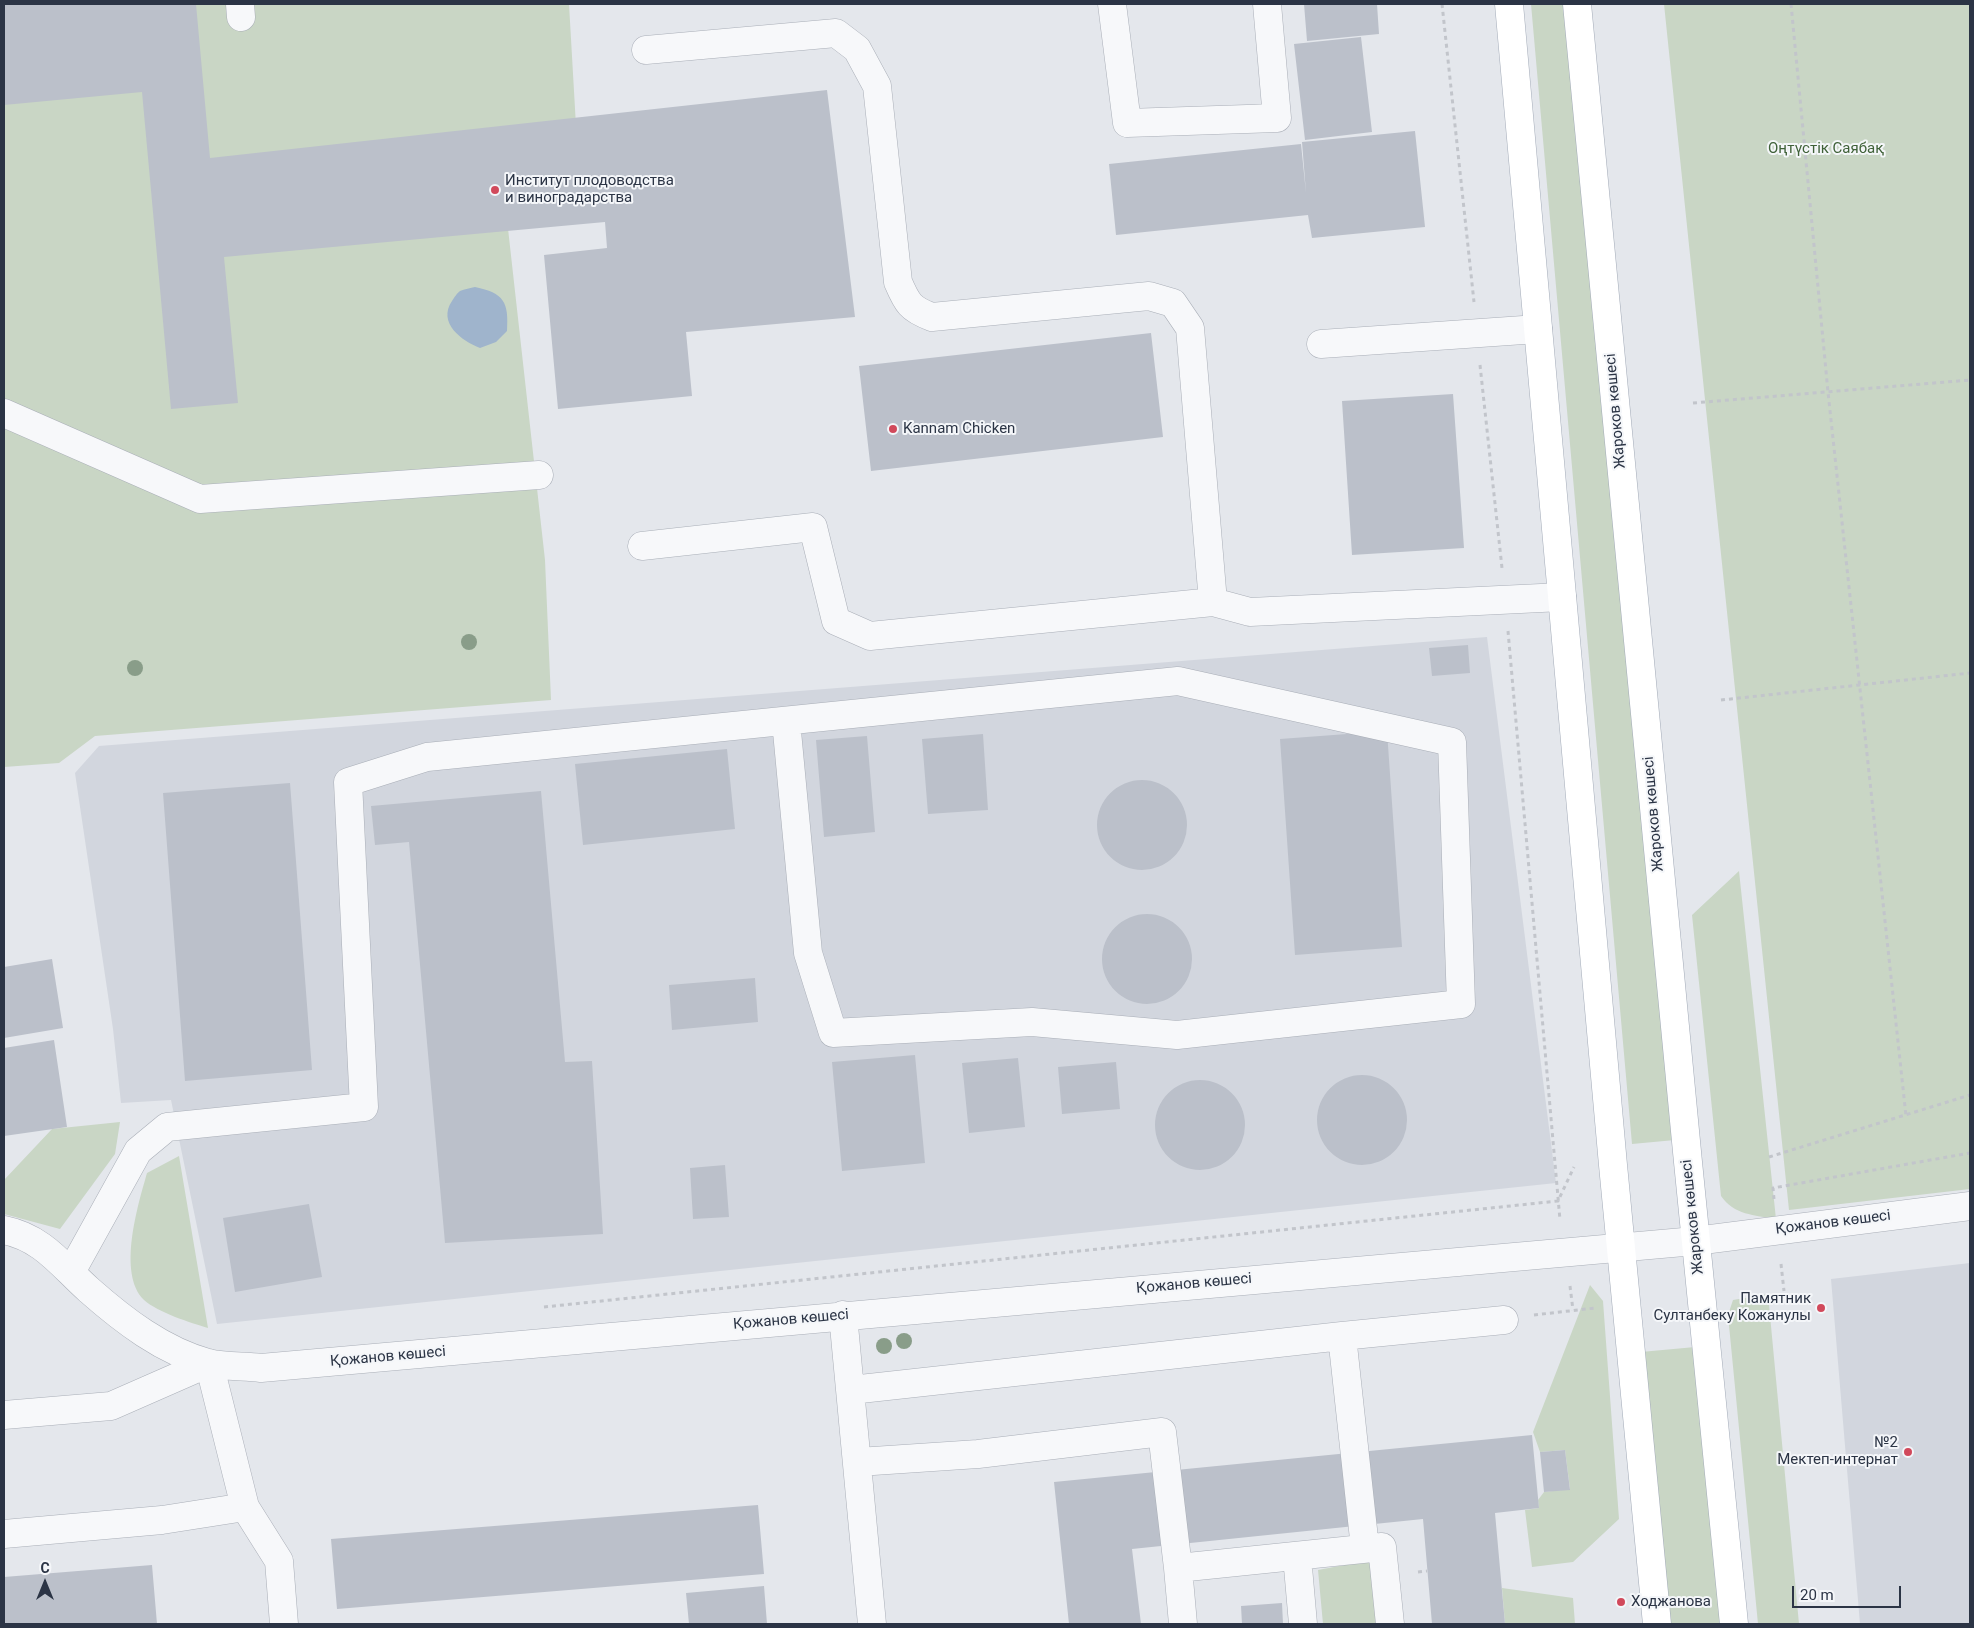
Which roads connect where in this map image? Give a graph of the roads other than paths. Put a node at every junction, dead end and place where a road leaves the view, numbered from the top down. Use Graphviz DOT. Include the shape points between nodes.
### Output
graph roads {
  1 [pos="1112,4"];
  2 [pos="1267,4"];
  3 [pos="1509,4"];
  4 [pos="1577,4"];
  5 [pos="646,50"];
  6 [pos="1538,329"];
  7 [pos="1321,344"];
  8 [pos="4,413"];
  9 [pos="539,475"];
  10 [pos="642,546"];
  11 [pos="1562,597"];
  12 [pos="1212,602"];
  13 [pos="786,721"];
  14 [pos="1970,1206"];
  15 [pos="4,1230"];
  16 [pos="1696,1241"];
  17 [pos="1620,1247"];
  18 [pos="71,1272"];
  19 [pos="843,1315"];
  20 [pos="1504,1320"];
  21 [pos="1342,1336"];
  22 [pos="209,1363"];
  23 [pos="851,1390"];
  24 [pos="4,1415"];
  25 [pos="858,1462"];
  26 [pos="245,1507"];
  27 [pos="4,1534"];
  28 [pos="1365,1548"];
  29 [pos="1297,1556"];
  30 [pos="1178,1568"];
  31 [pos="284,1624"];
  32 [pos="872,1624"];
  33 [pos="1183,1624"];
  34 [pos="1303,1624"];
  35 [pos="1390,1624"];
  36 [pos="1657,1624"];
  37 [pos="1734,1624"];
  1 -- 2 [label="street" via="1127,123 1277,118"];
  3 -- 6 [label="main road"];
  4 -- 16 [label="main road, Жароков көшесі"];
  5 -- 12 [label="street" via="836,33 857,49 877,86 898,282 905,299 915,310 932,317 1149,296 1173,303 1190,328"];
  6 -- 7 [label="street"];
  6 -- 11 [label="main road"];
  8 -- 9 [label="street" via="200,499"];
  10 -- 12 [label="street" via="813,527 836,621 870,636"];
  11 -- 12 [label="street" via="1250,612"];
  11 -- 17 [label="main road"];
  13 -- 13 [label="street" via="1178,681 1452,742 1461,1004 1177,1035 1032,1022 833,1033 808,953"];
  13 -- 18 [label="street" via="427,757 348,782 364,1107 167,1127 138,1151"];
  14 -- 16 [label="street, Қожанов көшесі"];
  15 -- 18 [label="street, Қожанов көшесі" via="16,1232 46,1248"];
  16 -- 17 [label="street, Қожанов көшесі"];
  16 -- 37 [label="main road, Жароков көшесі"];
  17 -- 19 [label="street, Қожанов көшесі"];
  17 -- 36 [label="main road"];
  18 -- 22 [label="street, Қожанов көшесі" via="126,1320 161,1344"];
  19 -- 22 [label="street, Қожанов көшесі" via="261,1368"];
  19 -- 23 [label="street"];
  20 -- 21 [label="street"];
  21 -- 23 [label="street"];
  21 -- 28 [label="street"];
  22 -- 24 [label="street" via="111,1406"];
  22 -- 26 [label="street"];
  23 -- 25 [label="street"];
  25 -- 30 [label="street" via="978,1454 1162,1432"];
  25 -- 32 [label="street"];
  26 -- 27 [label="street" via="162,1520"];
  26 -- 31 [label="street" via="279,1561"];
  28 -- 29 [label="street"];
  28 -- 35 [label="street" via="1382,1546"];
  29 -- 30 [label="street"];
  29 -- 34 [label="street"];
  30 -- 33 [label="street"];
}
